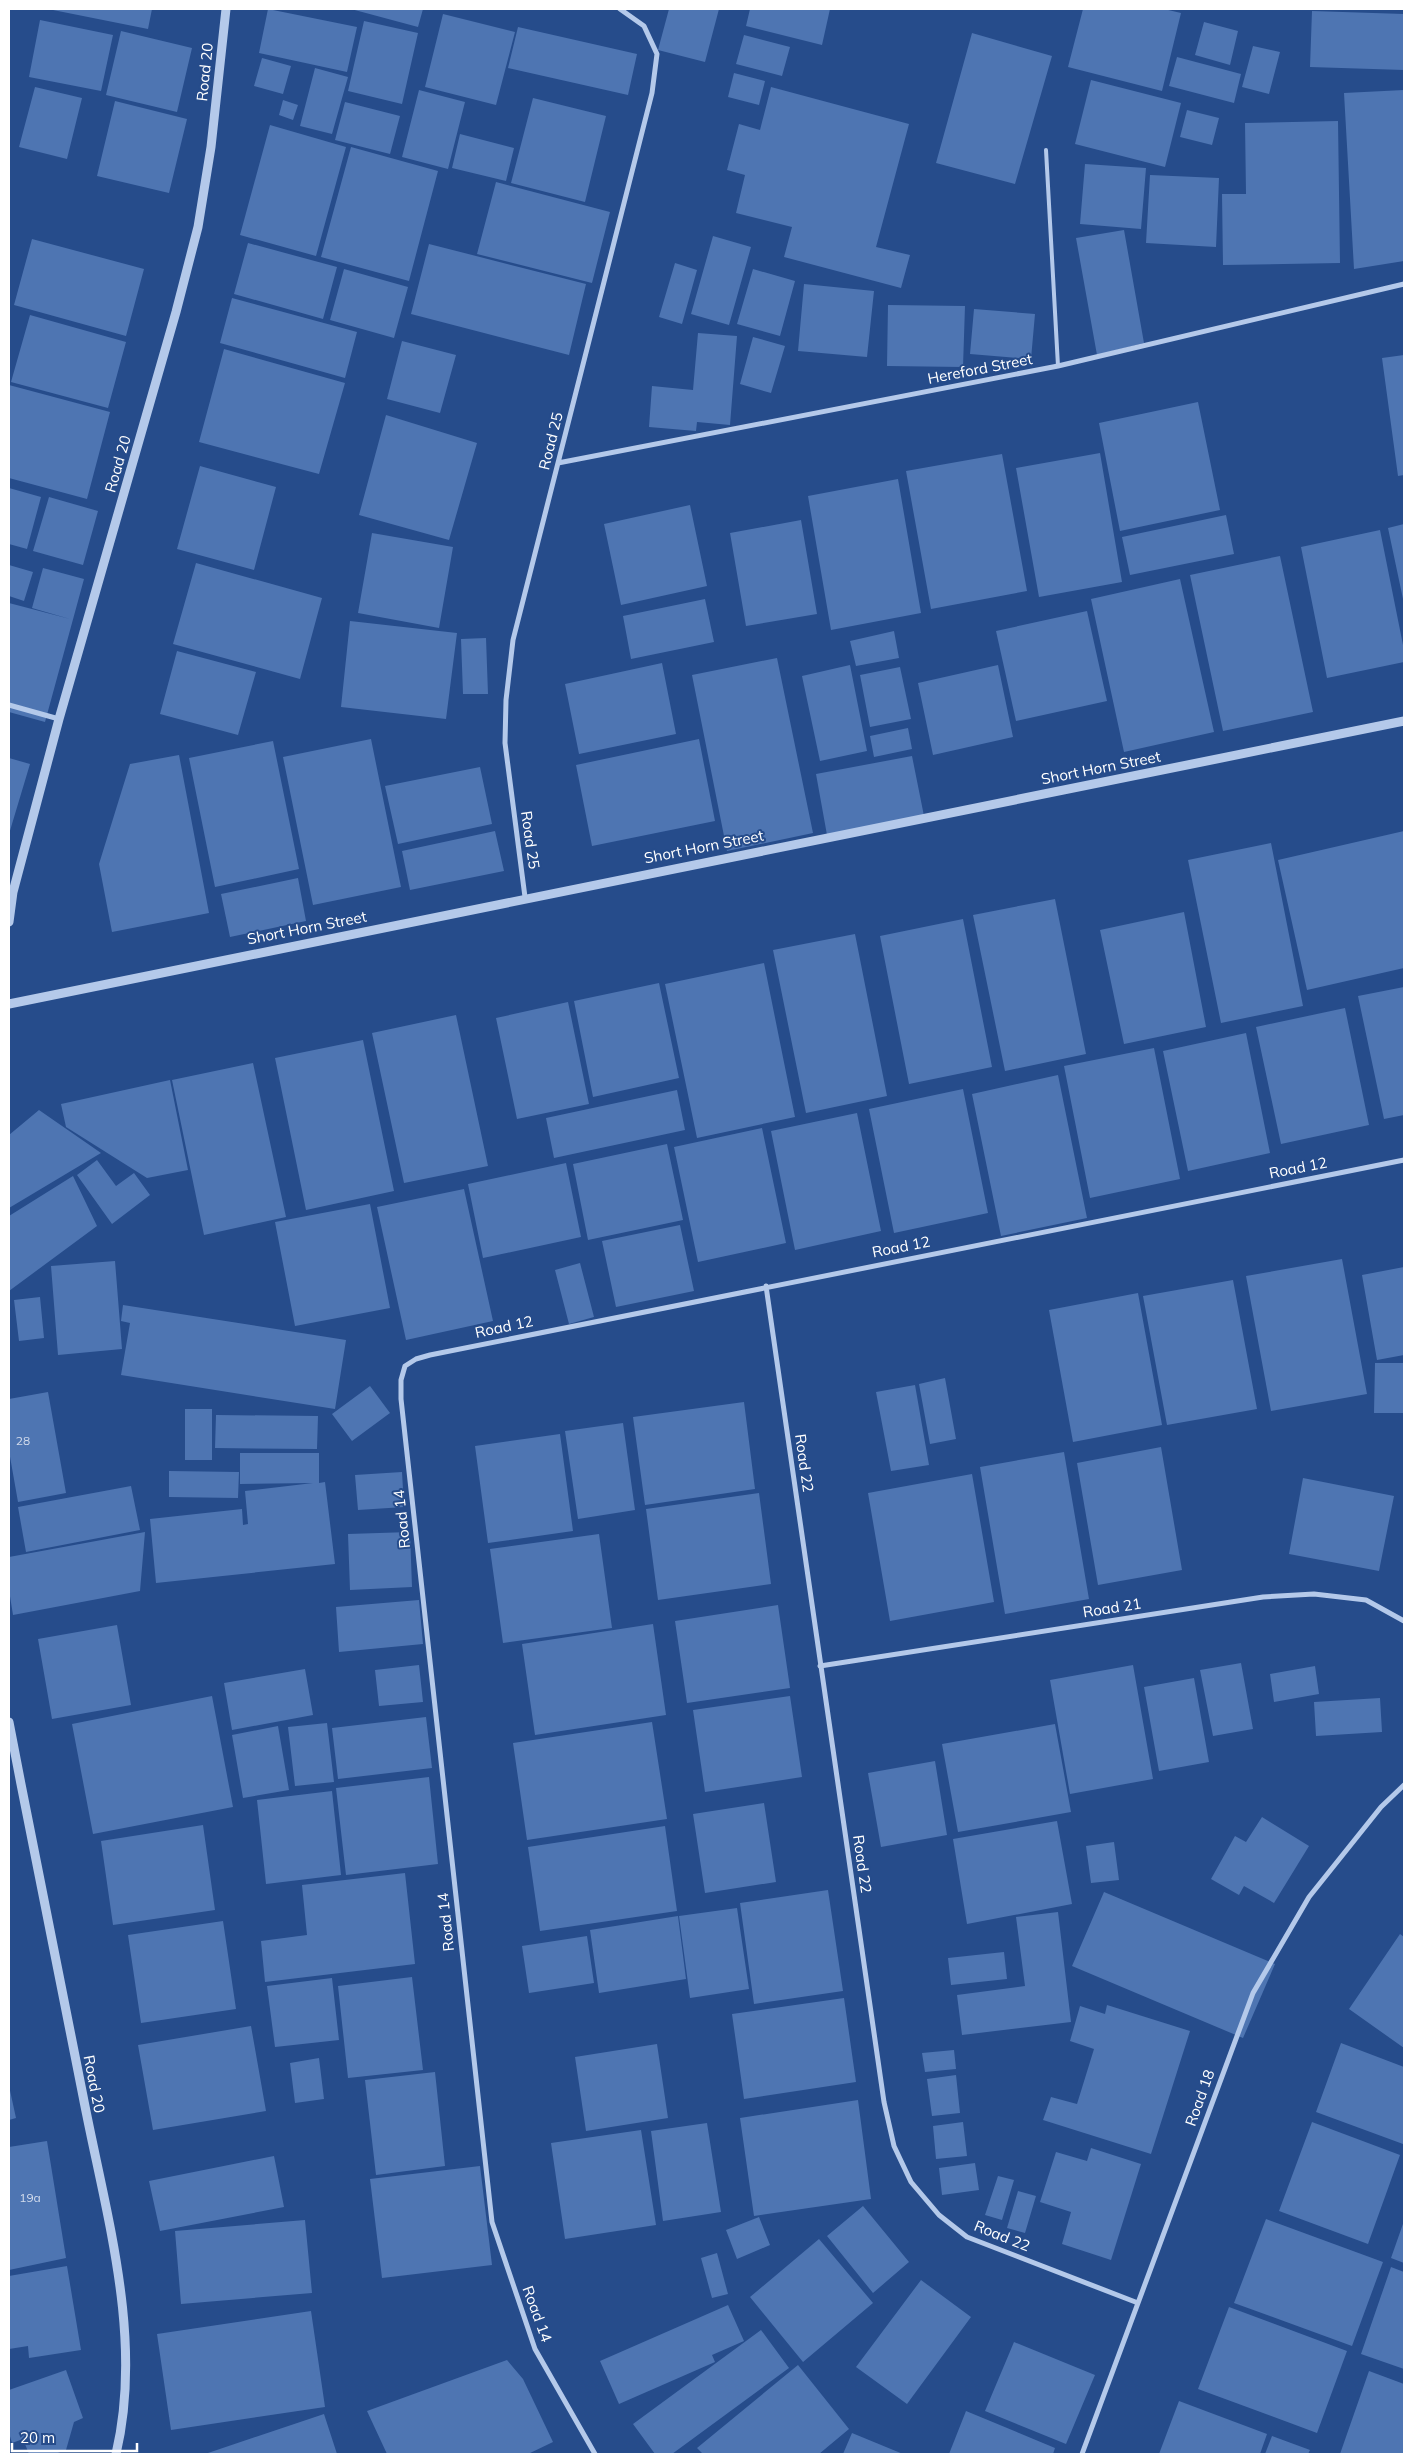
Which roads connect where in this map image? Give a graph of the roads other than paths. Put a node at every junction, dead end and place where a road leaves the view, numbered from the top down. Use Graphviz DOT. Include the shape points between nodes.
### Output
graph roads {
  1 [pos="226,9"];
  2 [pos="620,9"];
  3 [pos="1046,150"];
  4 [pos="1404,284"];
  5 [pos="1058,366"];
  6 [pos="558,464"];
  7 [pos="9,705"];
  8 [pos="59,719"];
  9 [pos="1404,721"];
  10 [pos="526,897"];
  11 [pos="9,922"];
  12 [pos="9,1004"];
  13 [pos="1404,1160"];
  14 [pos="766,1286"];
  15 [pos="405,1366"];
  16 [pos="1404,1621"];
  17 [pos="820,1666"];
  18 [pos="9,1722"];
  19 [pos="1404,1785"];
  20 [pos="1138,2303"];
  21 [pos="116,2454"];
  22 [pos="595,2454"];
  23 [pos="1082,2454"];
  1 -- 8 [label="street, Road 20" via="211,147 198,227"];
  2 -- 6 [label="street, Road 25" via="644,26 657,54 652,93"];
  3 -- 5 [label="lane"];
  4 -- 5 [label="street, Hereford Street"];
  5 -- 6 [label="street, Hereford Street"];
  6 -- 10 [label="street, Road 25" via="513,640 506,700 505,743"];
  7 -- 8 [label="street"];
  8 -- 11 [label="street, Road 20" via="13,892"];
  9 -- 10 [label="street, Short Horn Street"];
  10 -- 12 [label="street, Short Horn Street"];
  13 -- 14 [label="street, Road 12"];
  14 -- 15 [label="street, Road 12" via="430,1355"];
  14 -- 17 [label="street, Road 22"];
  15 -- 22 [label="street, Road 14" via="401,1399 492,2222 536,2349"];
  16 -- 17 [label="street, Road 21" via="1366,1600 1314,1594 1263,1597"];
  17 -- 20 [label="street, Road 22" via="884,2102 894,2146 911,2182 939,2215 967,2237"];
  18 -- 21 [label="street, Road 20" via="118,2274 126,2378"];
  19 -- 20 [label="street, Road 18" via="1381,1807 1309,1897 1252,1993"];
  20 -- 23 [label="street, Road 18"];
}
